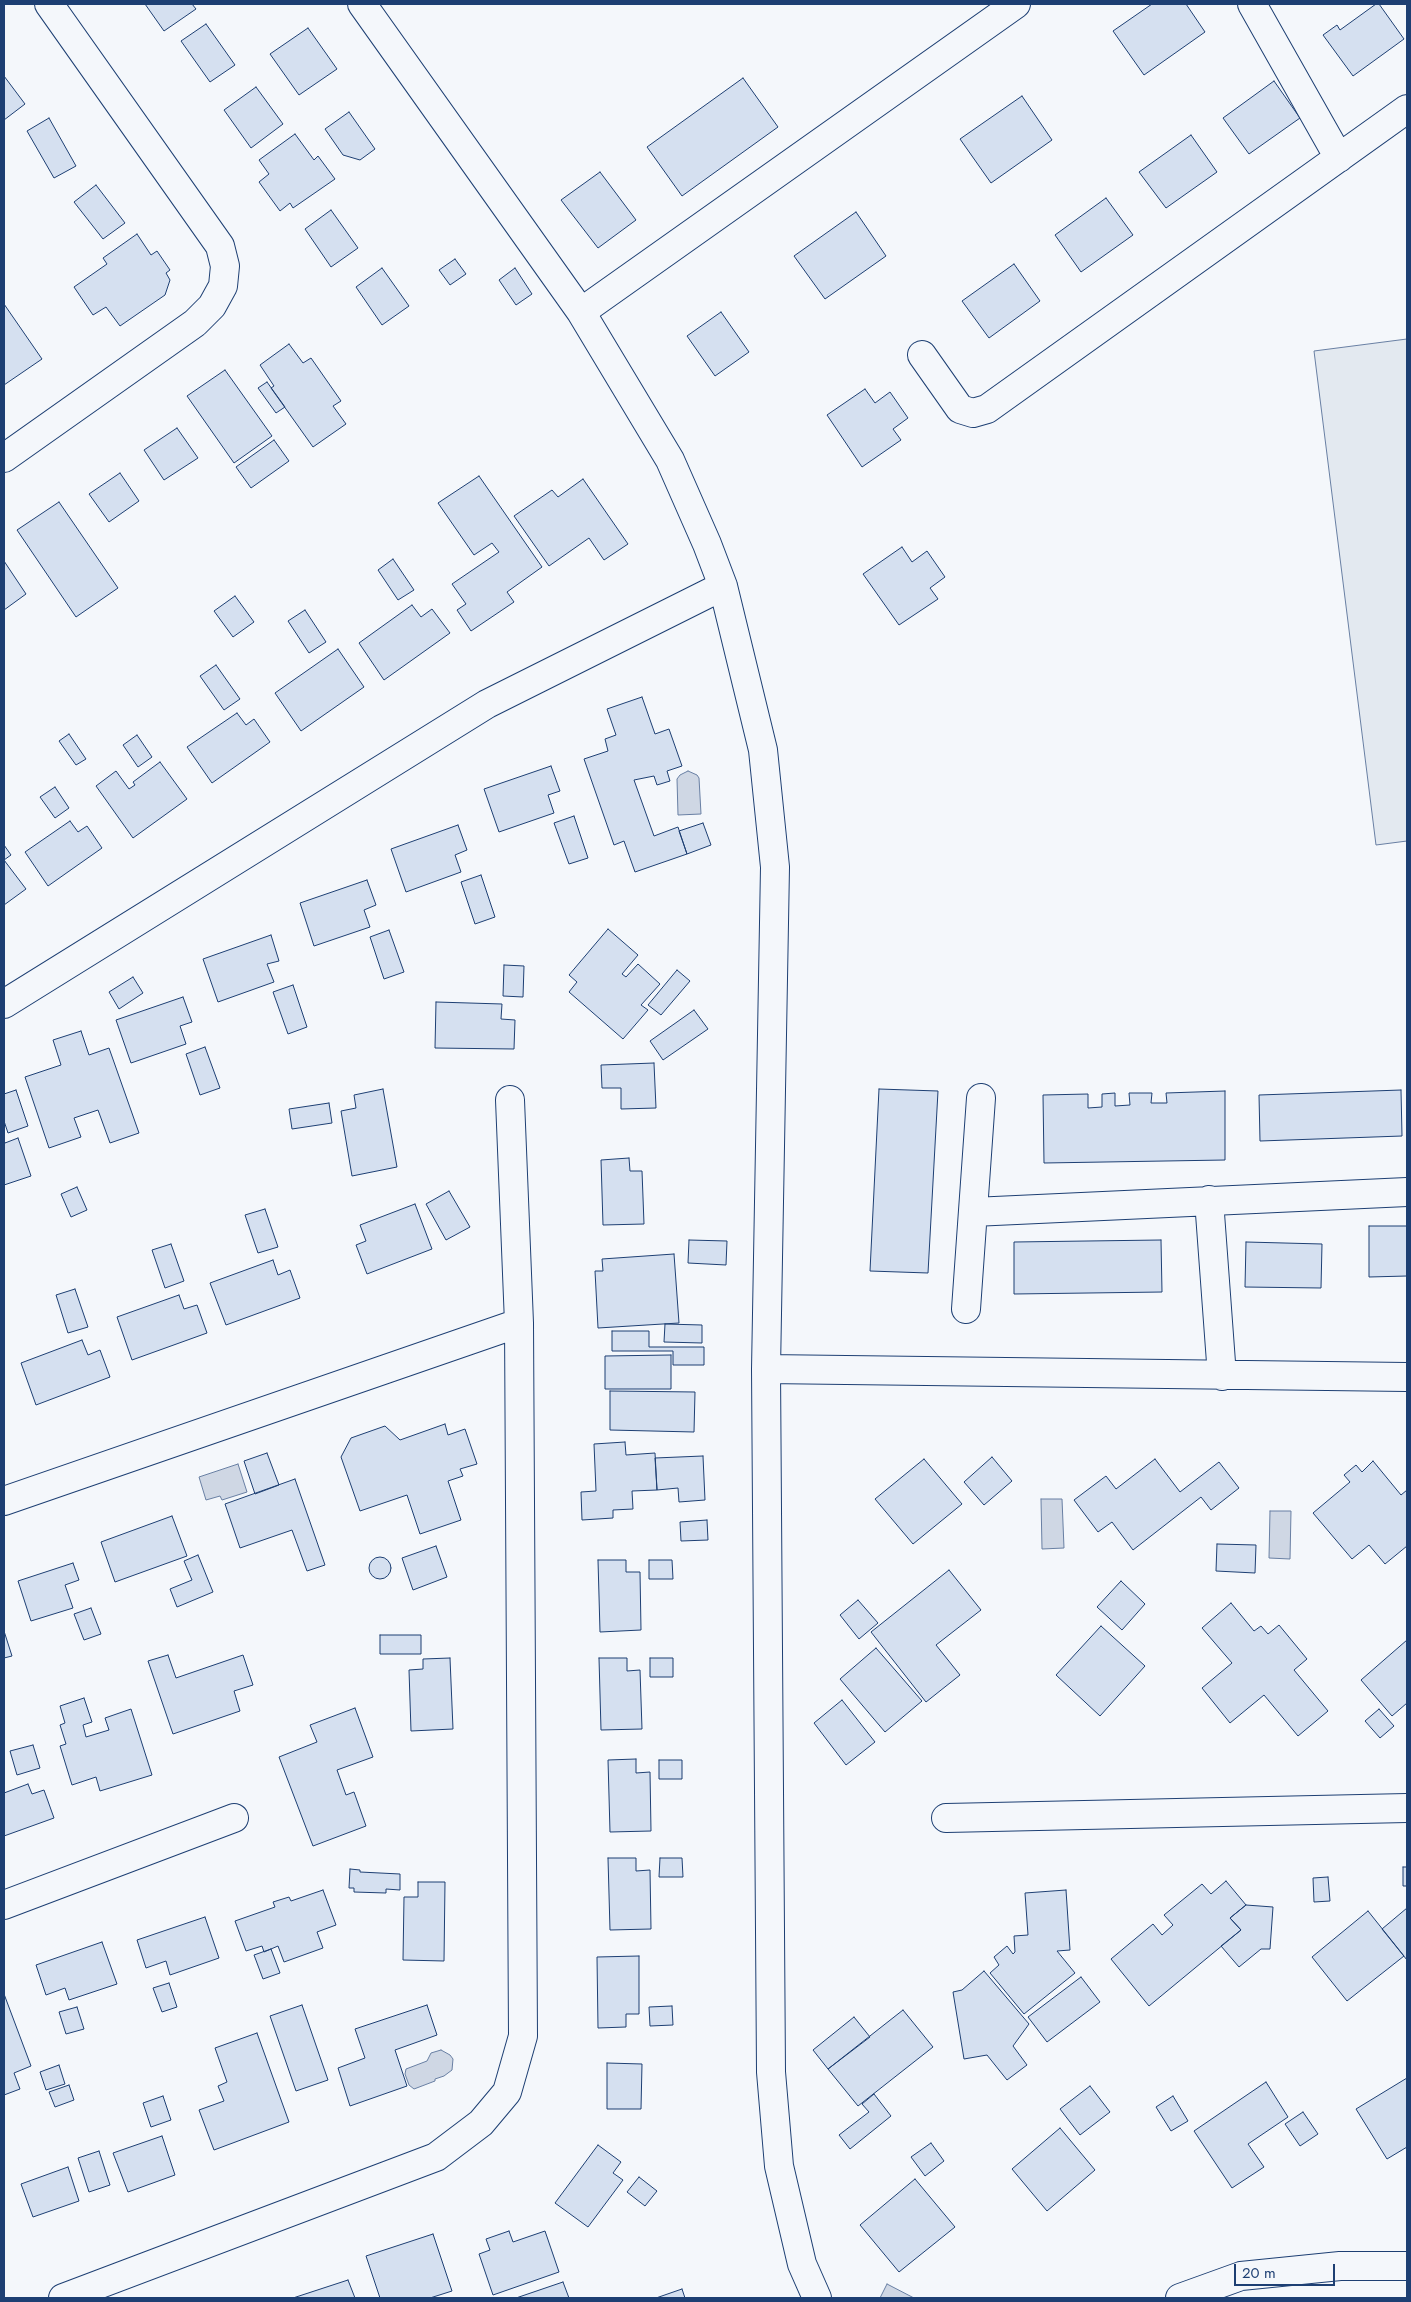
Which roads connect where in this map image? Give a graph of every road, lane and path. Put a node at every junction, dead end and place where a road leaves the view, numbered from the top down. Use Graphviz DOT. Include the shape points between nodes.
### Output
graph roads {
  1 [pos="49,4"];
  2 [pos="362,4"];
  3 [pos="1016,4"];
  4 [pos="1252,4"];
  5 [pos="1407,109"];
  6 [pos="1339,158"];
  7 [pos="581,312"];
  8 [pos="922,356"];
  9 [pos="4,458"];
  10 [pos="723,586"];
  11 [pos="4,1004"];
  12 [pos="981,1098"];
  13 [pos="510,1100"];
  14 [pos="1407,1192"];
  15 [pos="1208,1200"];
  16 [pos="973,1212"];
  17 [pos="966,1308"];
  18 [pos="519,1323"];
  19 [pos="766,1369"];
  20 [pos="1222,1376"];
  21 [pos="1407,1377"];
  22 [pos="4,1501"];
  23 [pos="1407,1808"];
  24 [pos="234,1818"];
  25 [pos="946,1818"];
  26 [pos="4,1905"];
  27 [pos="1407,2266"];
  28 [pos="63,2298"];
  29 [pos="817,2298"];
  30 [pos="1180,2298"];
  1 -- 9 [label="street" via="220,246 225,266 223,286 212,306 195,323"];
  2 -- 7 [label="street"];
  3 -- 7 [label="street"];
  4 -- 6 [label="street"];
  5 -- 6 [label="street"];
  6 -- 8 [label="street" via="987,409 974,413 960,409"];
  7 -- 10 [label="street" via="670,460"];
  10 -- 11 [label="street" via="487,704"];
  10 -- 19 [label="street" via="763,750 775,867"];
  12 -- 16 [label="street"];
  13 -- 18 [label="street"];
  14 -- 15 [label="street"];
  15 -- 16 [label="street"];
  15 -- 20 [label="street"];
  16 -- 17 [label="street"];
  18 -- 22 [label="street"];
  18 -- 28 [label="street" via="523,2036 507,2092 481,2123 436,2157"];
  19 -- 20 [label="street"];
  19 -- 29 [label="street" via="771,2072 779,2166 802,2264"];
  20 -- 21 [label="street"];
  23 -- 25 [label="street"];
  24 -- 26 [label="street"];
  27 -- 30 [label="street" via="1340,2266 1242,2276"];
}
